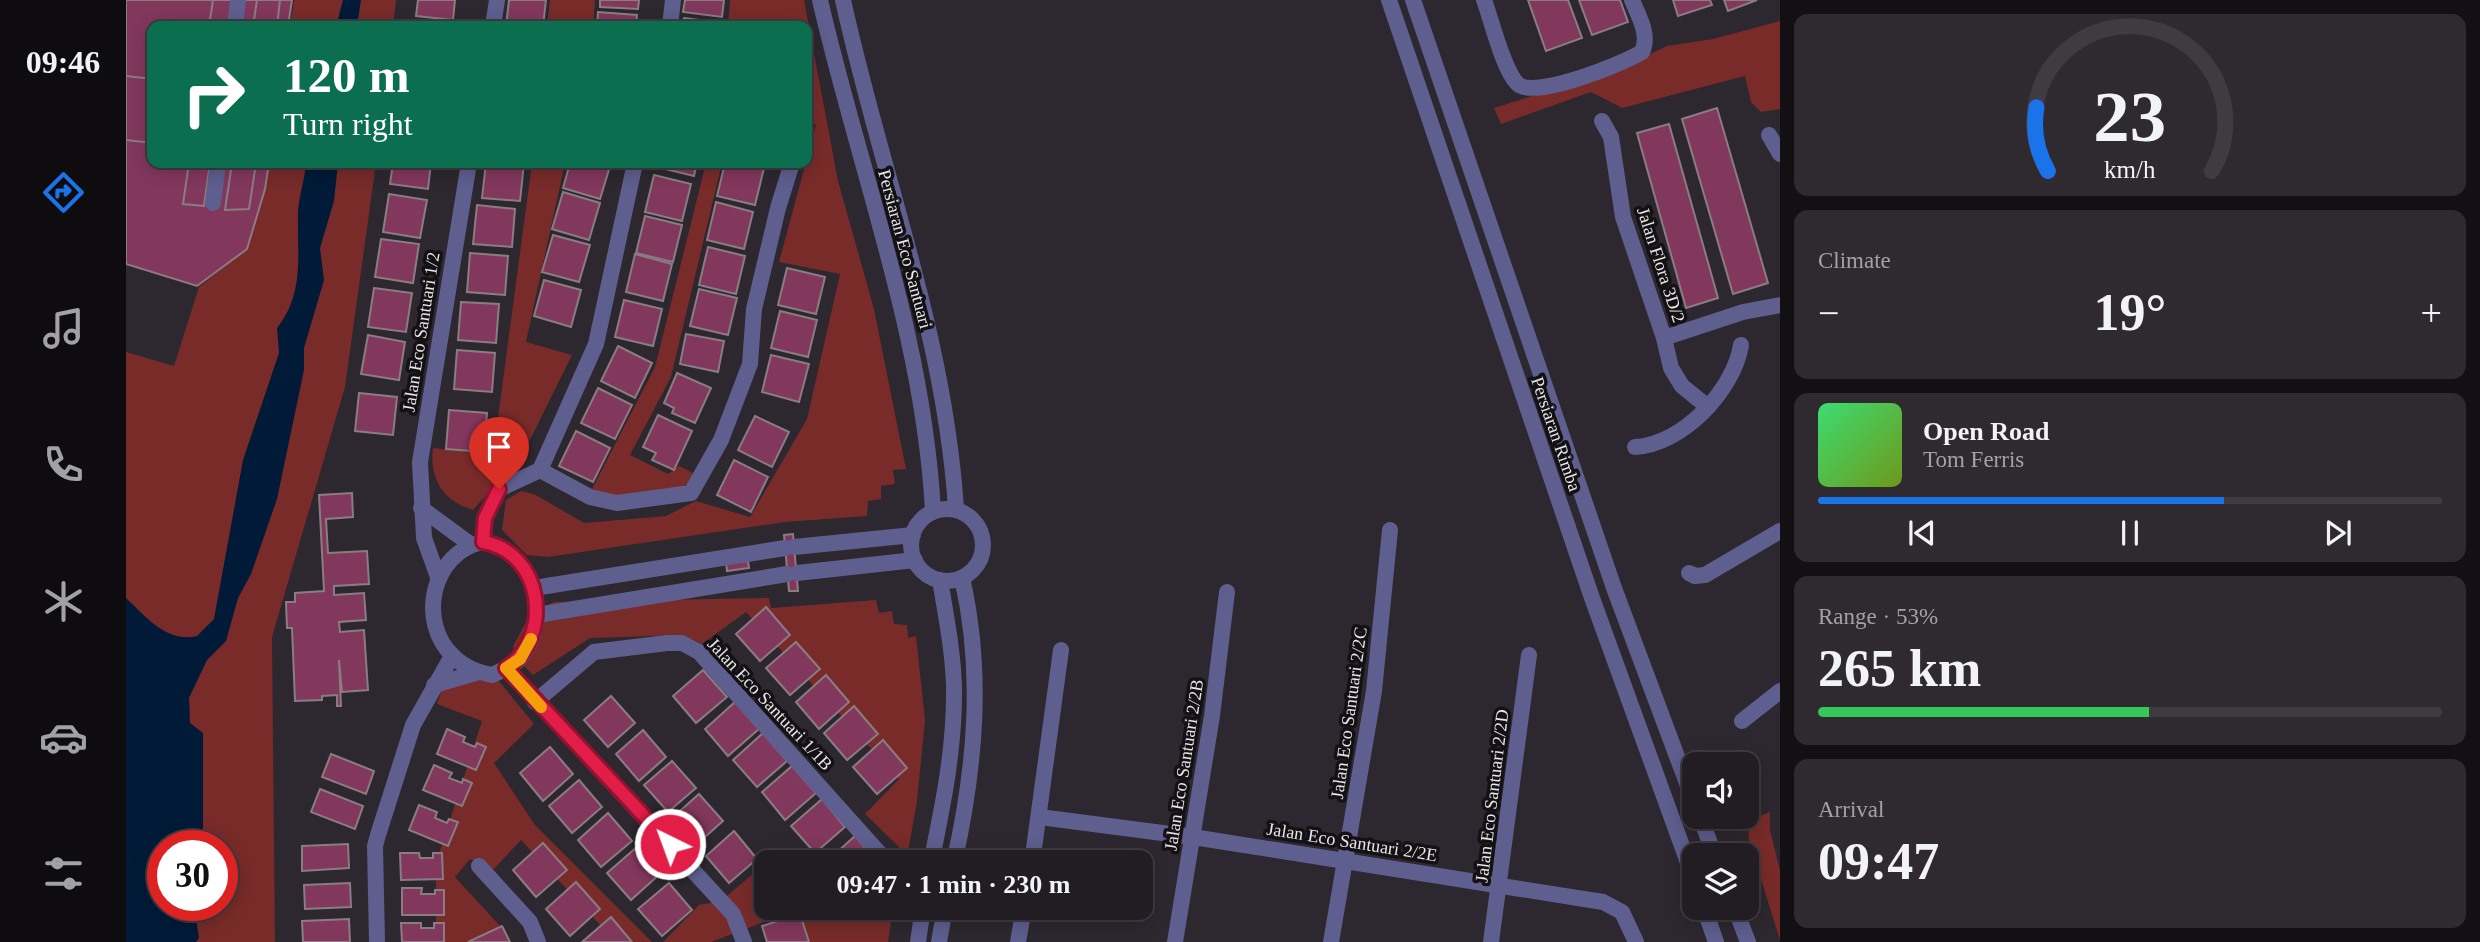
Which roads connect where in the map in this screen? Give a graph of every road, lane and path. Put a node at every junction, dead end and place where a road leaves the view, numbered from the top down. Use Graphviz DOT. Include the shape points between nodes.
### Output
graph roads {
  1 [pos="238,0"];
  2 [pos="497,0"];
  3 [pos="673,0"];
  4 [pos="820,0"];
  5 [pos="843,0"];
  6 [pos="1389,0"];
  7 [pos="1413,0"];
  8 [pos="1484,0"];
  9 [pos="1632,0"];
  10 [pos="236,21"];
  11 [pos="494,21"];
  12 [pos="671,21"];
  13 [pos="1602,121"];
  14 [pos="1769,135"];
  15 [pos="1780,154"];
  16 [pos="217,168"];
  17 [pos="468,168"];
  18 [pos="634,168"];
  19 [pos="790,168"];
  20 [pos="213,203"];
  21 [pos="1780,305"];
  22 [pos="1664,338"];
  23 [pos="1741,345"];
  24 [pos="1708,407"];
  25 [pos="1635,447"];
  26 [pos="540,470"];
  27 [pos="421,508"];
  28 [pos="956,509"];
  29 [pos="933,512"];
  30 [pos="485,518"];
  31 [pos="1390,530"];
  32 [pos="1780,531"];
  33 [pos="913,535"];
  34 [pos="477,543"];
  35 [pos="507,550"];
  36 [pos="762,551"];
  37 [pos="915,560"];
  38 [pos="1689,573"];
  39 [pos="438,577"];
  40 [pos="765,577"];
  41 [pos="962,578"];
  42 [pos="940,580"];
  43 [pos="534,588"];
  44 [pos="1227,592"];
  45 [pos="537,615"];
  46 [pos="1061,650"];
  47 [pos="1529,655"];
  48 [pos="452,656"];
  49 [pos="506,668"];
  50 [pos="479,672"];
  51 [pos="434,685"];
  52 [pos="1780,691"];
  53 [pos="535,702"];
  54 [pos="1742,721"];
  55 [pos="1682,770"];
  56 [pos="1040,817"];
  57 [pos="1193,837"];
  58 [pos="1682,846"];
  59 [pos="878,850"];
  60 [pos="934,850"];
  61 [pos="957,850"];
  62 [pos="1034,850"];
  63 [pos="1346,862"];
  64 [pos="479,866"];
  65 [pos="1500,884"];
  66 [pos="921,920"];
  67 [pos="943,920"];
  68 [pos="1022,920"];
  69 [pos="1708,920"];
  70 [pos="1740,920"];
  71 [pos="530,922"];
  72 [pos="377,942"];
  73 [pos="538,942"];
  74 [pos="547,942"];
  75 [pos="744,942"];
  76 [pos="918,942"];
  77 [pos="939,942"];
  78 [pos="1018,942"];
  79 [pos="1175,942"];
  80 [pos="1331,942"];
  81 [pos="1491,942"];
  82 [pos="1636,942"];
  83 [pos="1716,942"];
  84 [pos="1748,942"];
  1 -- 10 [label="street"];
  2 -- 11 [label="street"];
  3 -- 12 [label="street"];
  4 -- 29 [label="street, Persiaran Eco Santuari" via="908,331"];
  5 -- 28 [label="street, Persiaran Eco Santuari" via="928,326"];
  6 -- 58 [label="street, Persiaran Rimba" via="1592,598"];
  7 -- 55 [label="street, Persiaran Rimba" via="1610,575"];
  8 -- 9 [label="street" via="1511,73 1520,85 1538,90 1642,52 1644,31"];
  13 -- 22 [label="street, Jalan Flora 3D/2" via="1611,137 1623,217"];
  14 -- 15 [label="street"];
  16 -- 20 [label="street"];
  17 -- 27 [label="street, Jalan Eco Santuari 1/2" via="420,462"];
  18 -- 26 [label="street" via="596,344"];
  19 -- 26 [label="street" via="754,309 750,364 721,440 691,493 617,503 590,497"];
  21 -- 22 [label="street"];
  22 -- 24 [label="street, Jalan Flora 3D/2" via="1676,377"];
  23 -- 24 [label="street" via="1735,364"];
  24 -- 25 [label="street" via="1685,427 1651,445"];
  26 -- 30 [label="street" via="499,489"];
  27 -- 34 [label="street"];
  27 -- 39 [label="street, Jalan Eco Santuari 1/2" via="424,538"];
  28 -- 29 [label="street"];
  28 -- 41 [label="street" via="975,521 984,541 978,563"];
  29 -- 33 [label="street" via="924,517"];
  30 -- 34 [label="street"];
  30 -- 35 [label="street"];
  31 -- 63 [label="street, Jalan Eco Santuari 2/2C" via="1374,691"];
  32 -- 38 [label="street" via="1705,575"];
  33 -- 36 [label="street"];
  33 -- 37 [label="street"];
  34 -- 35 [label="street"];
  34 -- 39 [label="street" via="454,555"];
  35 -- 43 [label="street" via="525,568"];
  36 -- 40 [label="street"];
  36 -- 43 [label="street"];
  37 -- 40 [label="street"];
  37 -- 42 [label="street" via="929,577"];
  39 -- 48 [label="street" via="435,620"];
  40 -- 45 [label="street"];
  41 -- 42 [label="street"];
  41 -- 61 [label="street" via="976,687 974,744"];
  42 -- 60 [label="street" via="951,648 953,699 944,809"];
  43 -- 45 [label="street"];
  44 -- 57 [label="street, Jalan Eco Santuari 2/2B"];
  45 -- 49 [label="street" via="520,659"];
  46 -- 56 [label="street"];
  47 -- 65 [label="street, Jalan Eco Santuari 2/2D"];
  48 -- 50 [label="street"];
  48 -- 51 [label="street"];
  49 -- 50 [label="street" via="492,675"];
  49 -- 53 [label="street"];
  50 -- 51 [label="street"];
  51 -- 72 [label="street" via="413,725 376,846"];
  52 -- 54 [label="street"];
  53 -- 59 [label="street, Jalan Eco Santuari 1/1B" via="594,652 682,643 699,652"];
  53 -- 75 [label="street" via="733,914"];
  56 -- 57 [label="street, Jalan Eco Santuari 2/2E"];
  56 -- 62 [label="street"];
  57 -- 63 [label="street, Jalan Eco Santuari 2/2E"];
  57 -- 79 [label="street, Jalan Eco Santuari 2/2B"];
  63 -- 65 [label="street, Jalan Eco Santuari 2/2E"];
  63 -- 80 [label="street, Jalan Eco Santuari 2/2C"];
  64 -- 71 [label="street"];
  65 -- 81 [label="street, Jalan Eco Santuari 2/2D"];
  65 -- 82 [label="street, Jalan Eco Santuari 2/2E" via="1613,905 1622,912"];
  66 -- 76 [label="street"];
  67 -- 77 [label="street"];
  68 -- 78 [label="street"];
  69 -- 83 [label="street"];
  70 -- 84 [label="street"];
  71 -- 73 [label="street"];
  71 -- 74 [label="street"];
}
